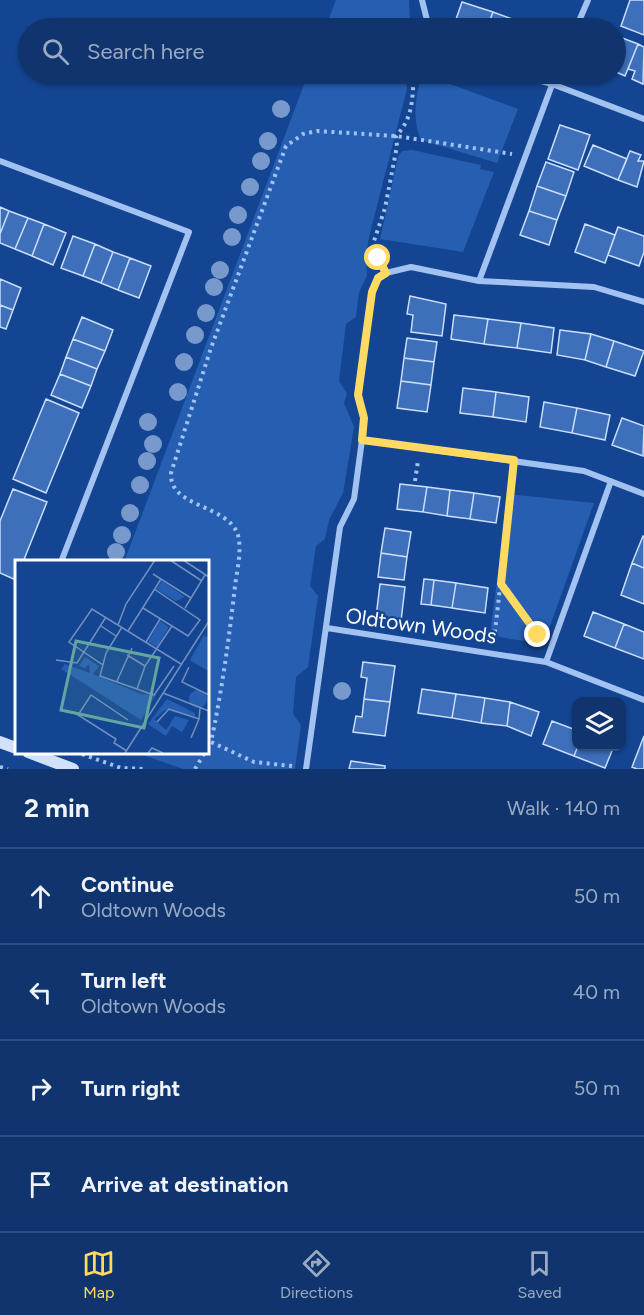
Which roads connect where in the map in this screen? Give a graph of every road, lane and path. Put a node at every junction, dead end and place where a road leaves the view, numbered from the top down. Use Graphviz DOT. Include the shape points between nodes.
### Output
graph roads {
  1 [pos="422,0"];
  2 [pos="588,0"];
  3 [pos="426,18"];
  4 [pos="580,18"];
  5 [pos="413,84"];
  6 [pos="552,84"];
  7 [pos="644,119"];
  8 [pos="396,136"];
  9 [pos="525,156"];
  10 [pos="0,160"];
  11 [pos="386,273"];
  12 [pos="479,281"];
  13 [pos="644,302"];
  14 [pos="362,440"];
  15 [pos="419,458"];
  16 [pos="514,460"];
  17 [pos="415,481"];
  18 [pos="611,481"];
  19 [pos="644,494"];
  20 [pos="62,560"];
  21 [pos="501,584"];
  22 [pos="327,628"];
  23 [pos="552,644"];
  24 [pos="492,652"];
  25 [pos="546,662"];
  26 [pos="644,700"];
  27 [pos="0,742"];
  28 [pos="211,742"];
  29 [pos="208,746"];
  30 [pos="15,748"];
  31 [pos="31,754"];
  32 [pos="82,754"];
  33 [pos="204,754"];
  34 [pos="0,766"];
  35 [pos="306,768"];
  36 [pos="8,769"];
  37 [pos="73,769"];
  38 [pos="144,769"];
  39 [pos="195,769"];
  1 -- 3 [label="street"];
  2 -- 4 [label="street"];
  5 -- 8 [label="path" via="411,112"];
  6 -- 7 [label="street"];
  6 -- 9 [label="street"];
  8 -- 9 [label="path"];
  8 -- 11 [label="path" via="385,208 374,241"];
  8 -- 28 [label="path" via="317,131 303,134 285,146 211,348 171,473 170,482 177,492 221,516 238,536 228,651"];
  9 -- 12 [label="street"];
  10 -- 20 [label="street" via="189,232"];
  11 -- 12 [label="street" via="411,267"];
  11 -- 14 [label="street, Oldtown Woods" via="378,278 370,303 358,395 364,418"];
  12 -- 13 [label="street" via="594,287"];
  14 -- 16 [label="street"];
  14 -- 22 [label="street, Oldtown Woods" via="354,499 340,527"];
  15 -- 17 [label="path"];
  16 -- 18 [label="street" via="584,471"];
  16 -- 21 [label="path"];
  18 -- 19 [label="street"];
  18 -- 23 [label="street"];
  21 -- 23 [label="path" via="538,635"];
  21 -- 24 [label="path"];
  22 -- 24 [label="street, Oldtown Woods"];
  22 -- 35 [label="street, Oldtown Woods"];
  23 -- 25 [label="street"];
  24 -- 25 [label="street, Oldtown Woods"];
  25 -- 26 [label="street, Oldtown Woods"];
  27 -- 30 [label="street"];
  28 -- 29 [label="path"];
  28 -- 35 [label="path" via="254,762"];
  31 -- 37 [label="street"];
  32 -- 38 [label="path" via="121,768"];
  33 -- 39 [label="path"];
  34 -- 36 [label="path"];
}
